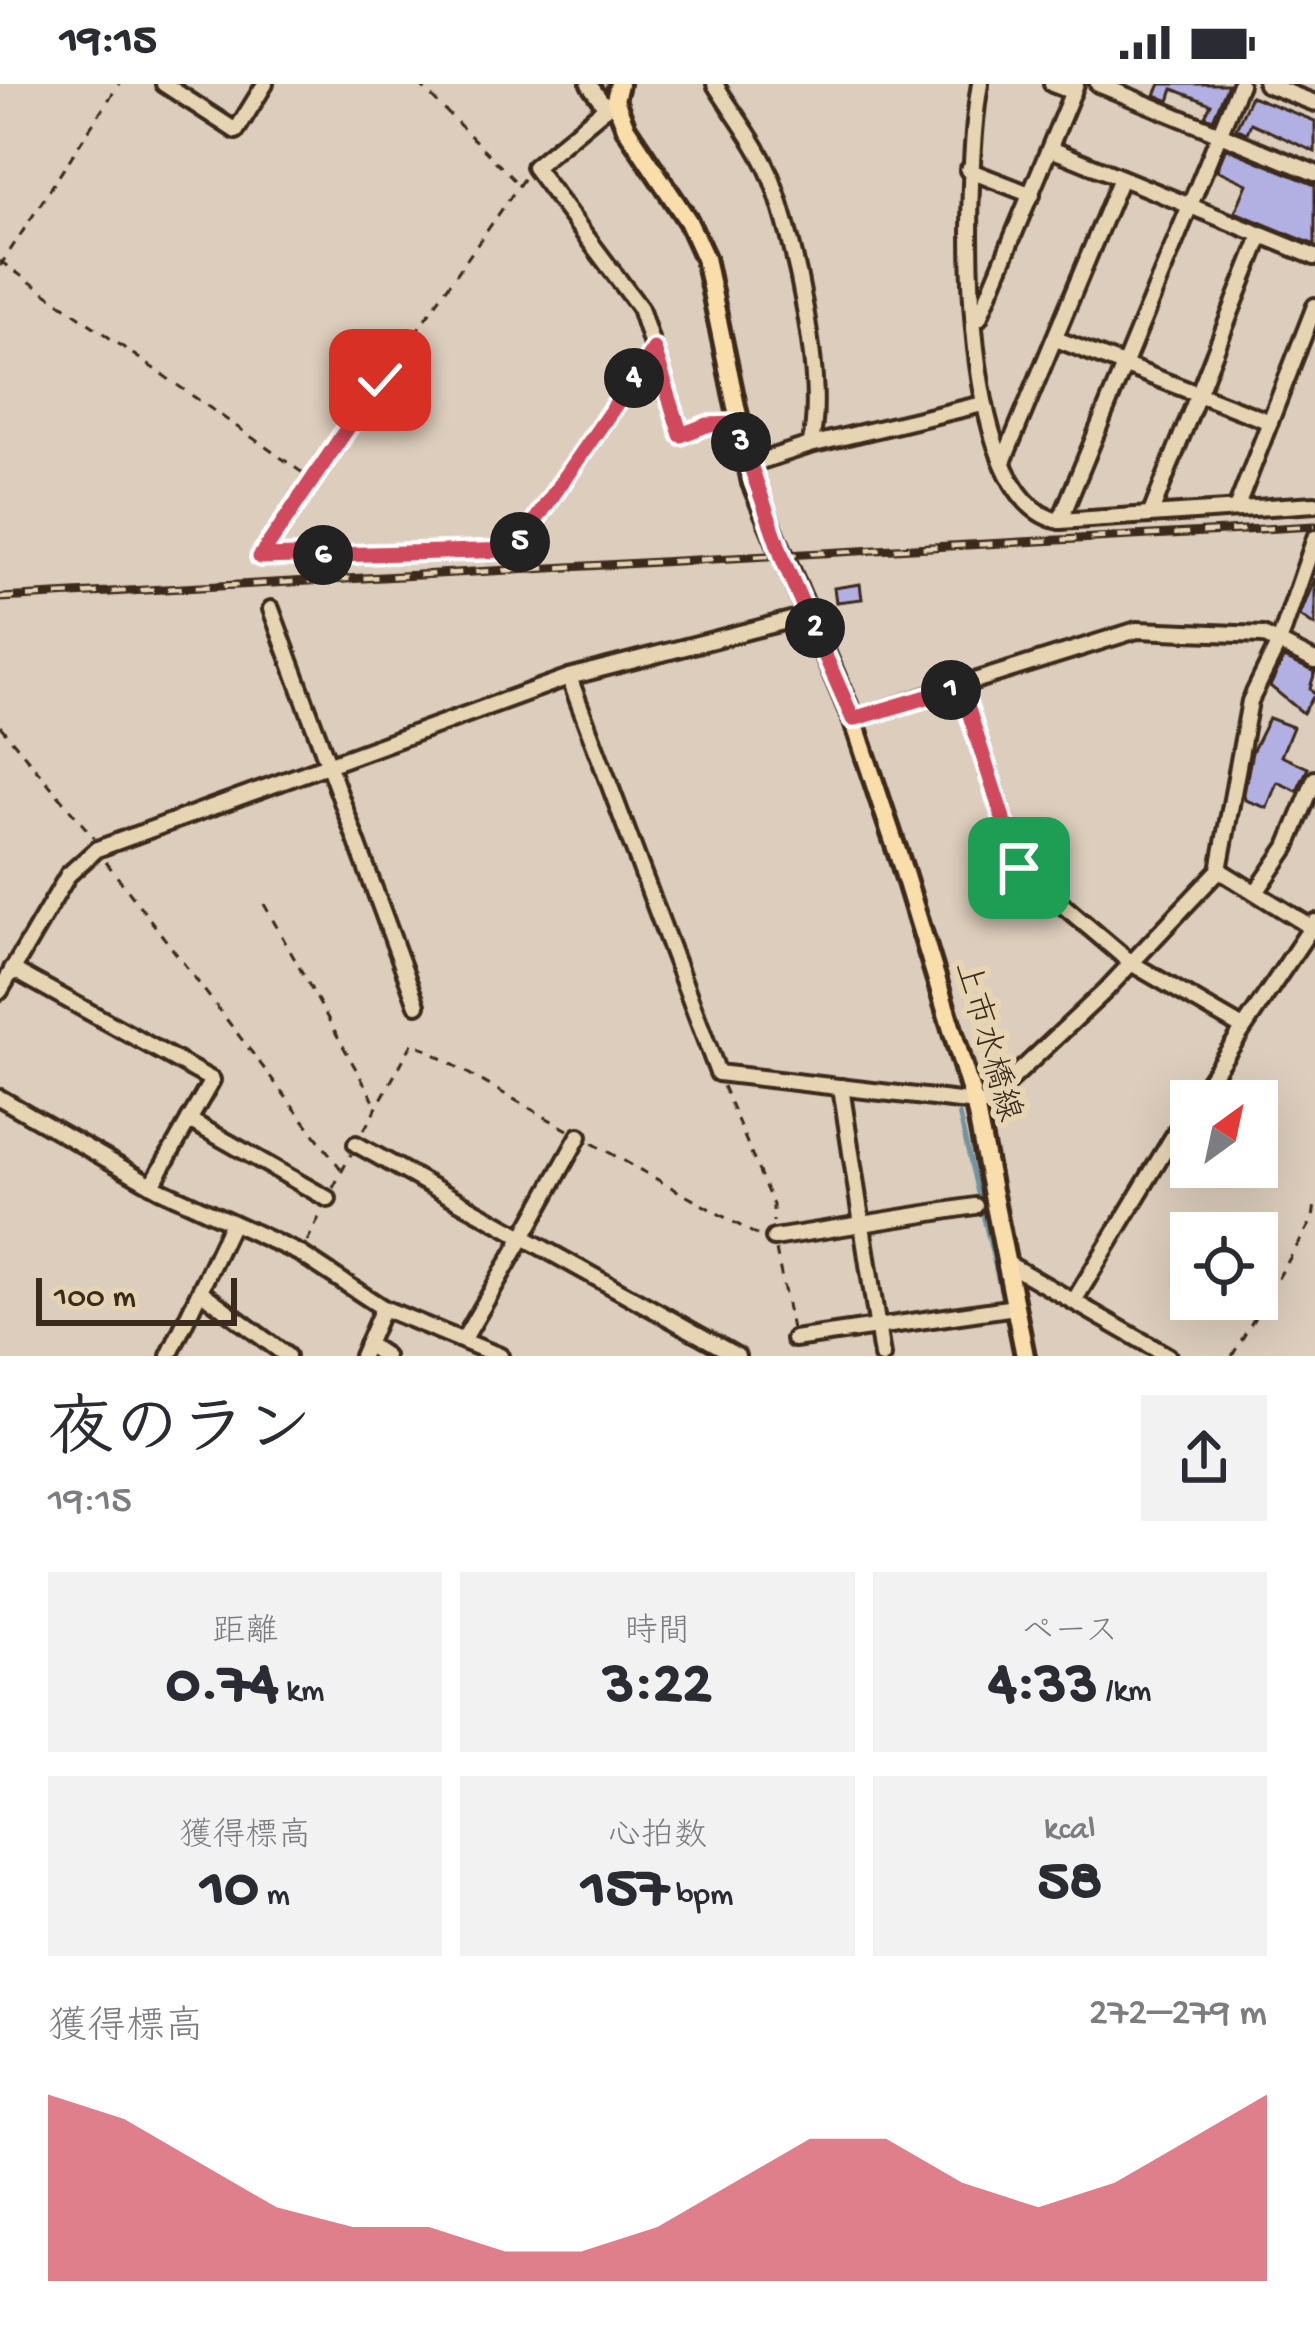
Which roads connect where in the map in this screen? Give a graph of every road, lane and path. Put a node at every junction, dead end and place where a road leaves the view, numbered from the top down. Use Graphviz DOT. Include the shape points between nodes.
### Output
graph roads {
  1 [pos="119,84"];
  2 [pos="164,84"];
  3 [pos="265,84"];
  4 [pos="419,84"];
  5 [pos="589,84"];
  6 [pos="715,84"];
  7 [pos="980,84"];
  8 [pos="1052,84"];
  9 [pos="1098,84"];
  10 [pos="1240,84"];
  11 [pos="1266,84"];
  12 [pos="1074,88"];
  13 [pos="1290,88"];
  14 [pos="613,96"];
  15 [pos="1315,104"];
  16 [pos="1220,134"];
  17 [pos="1051,149"];
  18 [pos="534,167"];
  19 [pos="968,170"];
  20 [pos="1315,173"];
  21 [pos="1121,178"];
  22 [pos="517,183"];
  23 [pos="1032,195"];
  24 [pos="1191,208"];
  25 [pos="1261,236"];
  26 [pos="1315,257"];
  27 [pos="1,263"];
  28 [pos="1315,306"];
  29 [pos="976,325"];
  30 [pos="1056,339"];
  31 [pos="654,349"];
  32 [pos="1125,366"];
  33 [pos="1198,394"];
  34 [pos="983,404"];
  35 [pos="1270,422"];
  36 [pos="736,424"];
  37 [pos="810,445"];
  38 [pos="1003,463"];
  39 [pos="748,465"];
  40 [pos="311,479"];
  41 [pos="1315,504"];
  42 [pos="1236,509"];
  43 [pos="1151,513"];
  44 [pos="1060,521"];
  45 [pos="1315,538"];
  46 [pos="260,557"];
  47 [pos="271,609"];
  48 [pos="810,615"];
  49 [pos="1280,640"];
  50 [pos="1315,661"];
  51 [pos="569,677"];
  52 [pos="961,687"];
  53 [pos="853,719"];
  54 [pos="0,726"];
  55 [pos="329,765"];
  56 [pos="1315,779"];
  57 [pos="97,849"];
  58 [pos="1219,870"];
  59 [pos="1257,891"];
  60 [pos="264,904"];
  61 [pos="1313,924"];
  62 [pos="1131,963"];
  63 [pos="13,969"];
  64 [pos="0,991"];
  65 [pos="417,1005"];
  66 [pos="1243,1028"];
  67 [pos="718,1073"];
  68 [pos="1209,1080"];
  69 [pos="841,1087"];
  70 [pos="0,1098"];
  71 [pos="975,1105"];
  72 [pos="377,1107"];
  73 [pos="189,1120"];
  74 [pos="578,1136"];
  75 [pos="1170,1142"];
  76 [pos="356,1144"];
  77 [pos="342,1171"];
  78 [pos="152,1185"];
  79 [pos="328,1199"];
  80 [pos="1315,1203"];
  81 [pos="975,1206"];
  82 [pos="1314,1220"];
  83 [pos="231,1225"];
  84 [pos="863,1227"];
  85 [pos="524,1237"];
  86 [pos="774,1238"];
  87 [pos="301,1254"];
  88 [pos="1005,1262"];
  89 [pos="200,1291"];
  90 [pos="1074,1301"];
  91 [pos="1015,1307"];
  92 [pos="382,1308"];
  93 [pos="878,1330"];
  94 [pos="465,1337"];
  95 [pos="794,1339"];
  96 [pos="364,1350"];
  97 [pos="169,1356"];
  98 [pos="287,1356"];
  99 [pos="386,1356"];
  100 [pos="500,1356"];
  101 [pos="736,1356"];
  102 [pos="881,1356"];
  103 [pos="1025,1356"];
  104 [pos="1168,1356"];
  105 [pos="1232,1356"];
  1 -- 27 [label="path"];
  2 -- 3 [label="street" via="236,130"];
  4 -- 22 [label="path"];
  5 -- 14 [label="street"];
  6 -- 37 [label="street" via="771,176 792,252 814,378"];
  7 -- 19 [label="street"];
  8 -- 12 [label="street"];
  9 -- 16 [label="street"];
  10 -- 16 [label="street"];
  11 -- 13 [label="street"];
  12 -- 17 [label="street"];
  13 -- 15 [label="street"];
  14 -- 18 [label="street"];
  14 -- 36 [label="main road, 上市水橋線" via="705,258"];
  16 -- 20 [label="street"];
  16 -- 24 [label="street"];
  17 -- 21 [label="street"];
  17 -- 23 [label="street"];
  18 -- 22 [label="path"];
  18 -- 31 [label="street" via="640,308"];
  19 -- 23 [label="street"];
  19 -- 29 [label="street"];
  21 -- 24 [label="street"];
  21 -- 30 [label="street"];
  22 -- 40 [label="path"];
  23 -- 29 [label="street"];
  24 -- 25 [label="street"];
  24 -- 32 [label="street"];
  25 -- 26 [label="street"];
  25 -- 33 [label="street"];
  27 -- 40 [label="path"];
  28 -- 35 [label="street"];
  29 -- 34 [label="street"];
  30 -- 32 [label="street"];
  30 -- 38 [label="street"];
  31 -- 36 [label="street" via="681,435"];
  31 -- 46 [label="street" via="515,550"];
  32 -- 33 [label="street"];
  32 -- 44 [label="street"];
  33 -- 35 [label="street"];
  33 -- 43 [label="street"];
  34 -- 37 [label="street"];
  34 -- 38 [label="street"];
  35 -- 42 [label="street"];
  36 -- 39 [label="main road, 上市水橋線"];
  37 -- 39 [label="street"];
  38 -- 44 [label="street" via="1025,504"];
  39 -- 48 [label="main road, 上市水橋線"];
  40 -- 46 [label="path"];
  41 -- 42 [label="street"];
  42 -- 43 [label="street"];
  43 -- 44 [label="street"];
  45 -- 49 [label="street"];
  47 -- 55 [label="street"];
  48 -- 51 [label="street"];
  48 -- 53 [label="main road, 上市水橋線"];
  49 -- 50 [label="street"];
  49 -- 52 [label="street" via="1137,630"];
  49 -- 58 [label="street" via="1250,701"];
  51 -- 55 [label="street"];
  51 -- 67 [label="street"];
  52 -- 53 [label="street"];
  52 -- 62 [label="street" via="1019,868"];
  53 -- 71 [label="main road, 上市水橋線"];
  54 -- 57 [label="path"];
  55 -- 57 [label="street"];
  55 -- 65 [label="street"];
  56 -- 59 [label="street" via="1287,848"];
  57 -- 63 [label="street" via="68,875"];
  57 -- 77 [label="path"];
  58 -- 59 [label="street"];
  58 -- 62 [label="street"];
  59 -- 61 [label="street"];
  60 -- 72 [label="path"];
  61 -- 66 [label="street"];
  62 -- 66 [label="street"];
  62 -- 71 [label="street" via="1028,1067"];
  63 -- 64 [label="street"];
  63 -- 73 [label="street" via="212,1080"];
  66 -- 68 [label="street"];
  67 -- 69 [label="street"];
  67 -- 86 [label="path" via="772,1205"];
  69 -- 71 [label="street"];
  69 -- 84 [label="street"];
  70 -- 78 [label="street"];
  71 -- 88 [label="main road, 上市水橋線"];
  72 -- 74 [label="path" via="413,1042"];
  72 -- 76 [label="path"];
  73 -- 78 [label="street"];
  73 -- 79 [label="street"];
  74 -- 85 [label="street"];
  74 -- 86 [label="path"];
  75 -- 90 [label="street"];
  76 -- 77 [label="path"];
  76 -- 85 [label="street"];
  77 -- 79 [label="path"];
  78 -- 83 [label="street"];
  79 -- 87 [label="path"];
  80 -- 82 [label="path"];
  81 -- 84 [label="street"];
  82 -- 105 [label="path"];
  83 -- 87 [label="street"];
  83 -- 89 [label="street"];
  84 -- 86 [label="street"];
  84 -- 93 [label="street"];
  85 -- 94 [label="street"];
  85 -- 101 [label="street"];
  86 -- 95 [label="path"];
  87 -- 92 [label="street"];
  88 -- 90 [label="street"];
  88 -- 91 [label="main road, 上市水橋線"];
  89 -- 97 [label="street"];
  89 -- 98 [label="street"];
  90 -- 104 [label="street"];
  91 -- 93 [label="street"];
  91 -- 103 [label="main road, 上市水橋線"];
  92 -- 94 [label="street"];
  92 -- 96 [label="street"];
  93 -- 95 [label="street"];
  93 -- 102 [label="street"];
  94 -- 100 [label="street"];
  96 -- 99 [label="street"];
}
